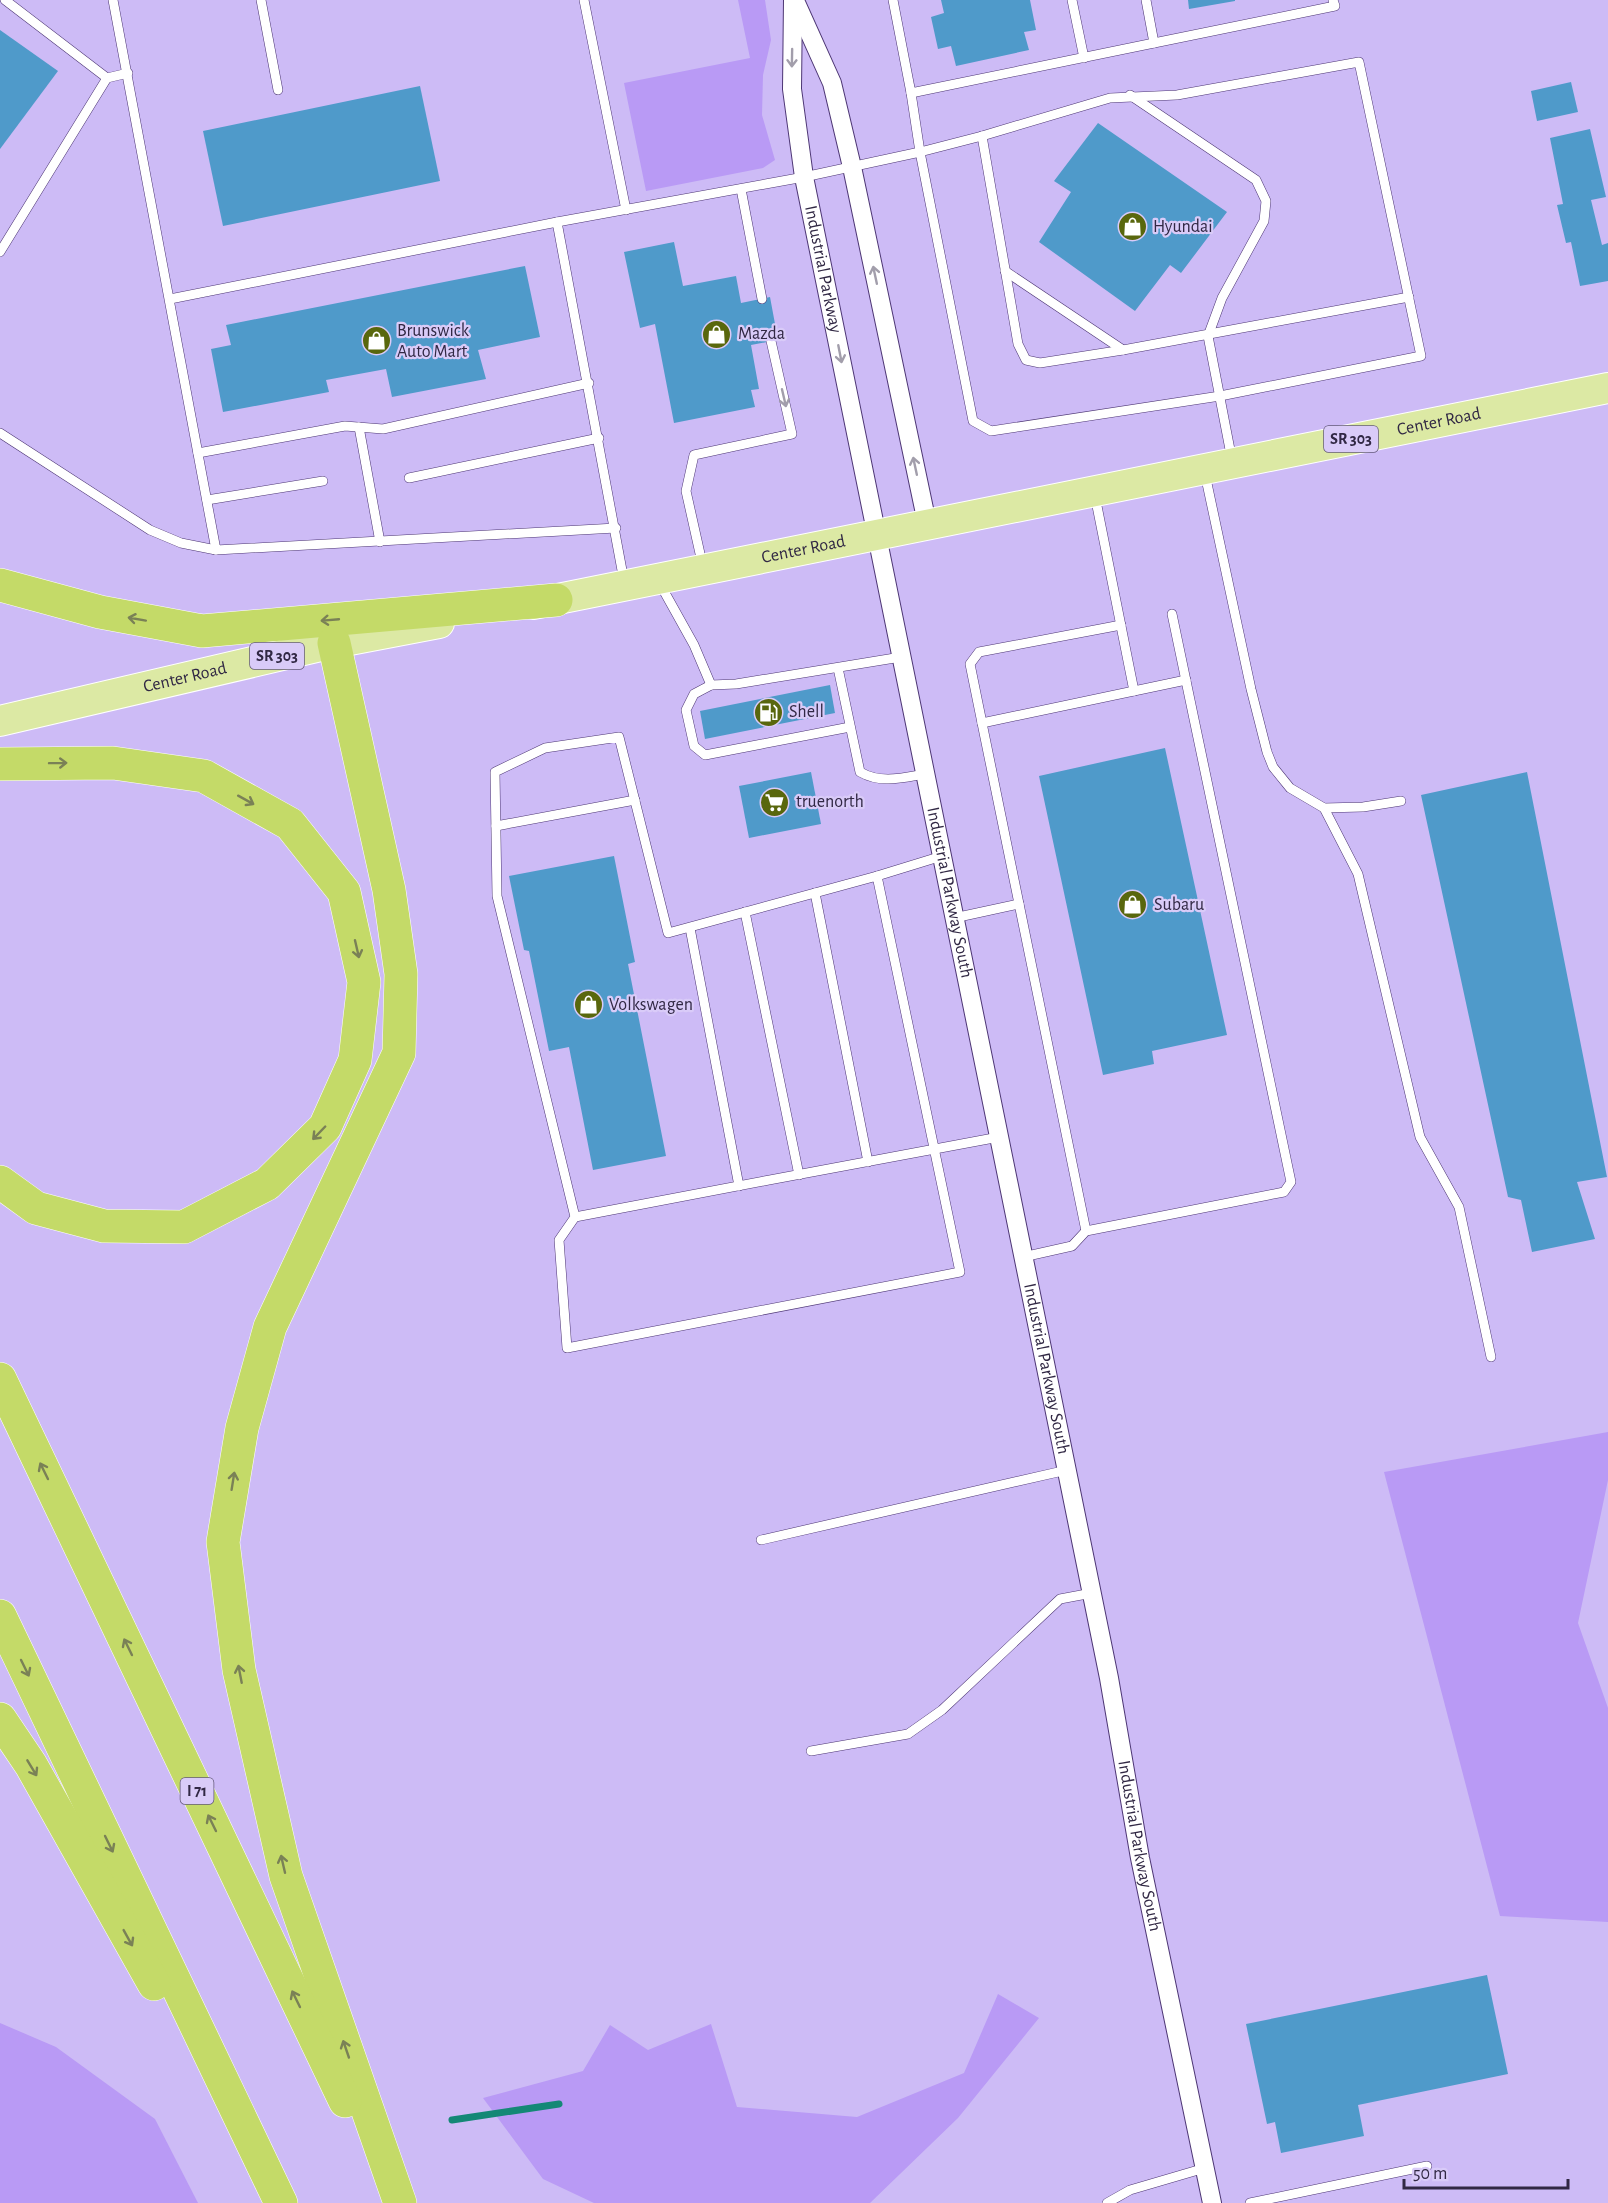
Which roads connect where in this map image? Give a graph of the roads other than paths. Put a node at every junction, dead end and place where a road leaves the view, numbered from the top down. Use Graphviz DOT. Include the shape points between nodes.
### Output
graph roads {
  1 [pos="4,0"];
  2 [pos="113,0"];
  3 [pos="261,0"];
  4 [pos="584,0"];
  5 [pos="794,0"];
  6 [pos="893,0"];
  7 [pos="1072,0"];
  8 [pos="1146,0"];
  9 [pos="1334,0"];
  10 [pos="1154,43"];
  11 [pos="1084,58"];
  12 [pos="128,73"];
  13 [pos="107,78"];
  14 [pos="278,90"];
  15 [pos="911,93"];
  16 [pos="1130,95"];
  17 [pos="982,136"];
  18 [pos="920,152"];
  19 [pos="852,167"];
  20 [pos="804,177"];
  21 [pos="741,189"];
  22 [pos="626,210"];
  23 [pos="557,222"];
  24 [pos="0,252"];
  25 [pos="1005,271"];
  26 [pos="1409,297"];
  27 [pos="170,299"];
  28 [pos="762,299"];
  29 [pos="1208,336"];
  30 [pos="771,341"];
  31 [pos="1123,350"];
  32 [pos="589,383"];
  33 [pos="1608,388"];
  34 [pos="1220,396"];
  35 [pos="359,427"];
  36 [pos="0,433"];
  37 [pos="599,438"];
  38 [pos="198,453"];
  39 [pos="1218,466"];
  40 [pos="409,478"];
  41 [pos="323,481"];
  42 [pos="1094,490"];
  43 [pos="207,500"];
  44 [pos="927,524"];
  45 [pos="616,528"];
  46 [pos="876,534"];
  47 [pos="380,542"];
  48 [pos="216,550"];
  49 [pos="704,570"];
  50 [pos="657,579"];
  51 [pos="0,585"];
  52 [pos="625,585"];
  53 [pos="556,600"];
  54 [pos="1172,614"];
  55 [pos="1121,625"];
  56 [pos="334,643"];
  57 [pos="901,657"];
  58 [pos="838,668"];
  59 [pos="1186,680"];
  60 [pos="711,685"];
  61 [pos="1134,691"];
  62 [pos="0,721"];
  63 [pos="982,723"];
  64 [pos="849,727"];
  65 [pos="0,764"];
  66 [pos="925,774"];
  67 [pos="635,800"];
  68 [pos="1401,801"];
  69 [pos="1324,808"];
  70 [pos="496,826"];
  71 [pos="942,856"];
  72 [pos="877,876"];
  73 [pos="815,893"];
  74 [pos="1019,904"];
  75 [pos="745,912"];
  76 [pos="954,918"];
  77 [pos="690,928"];
  78 [pos="999,1137"];
  79 [pos="935,1149"];
  80 [pos="868,1161"];
  81 [pos="798,1175"];
  82 [pos="0,1182"];
  83 [pos="739,1186"];
  84 [pos="575,1217"];
  85 [pos="1086,1231"];
  86 [pos="1023,1257"];
  87 [pos="1491,1357"];
  88 [pos="0,1379"];
  89 [pos="1067,1470"];
  90 [pos="761,1540"];
  91 [pos="1092,1593"];
  92 [pos="0,1616"];
  93 [pos="0,1719"];
  94 [pos="812,1751"];
  95 [pos="1427,2166"];
  96 [pos="1205,2168"];
  97 [pos="278,2203"];
  98 [pos="394,2203"];
  99 [pos="400,2203"];
  100 [pos="1107,2203"];
  101 [pos="1212,2203"];
  102 [pos="1250,2203"];
  1 -- 13 [label="lane"];
  2 -- 12 [label="lane"];
  3 -- 14 [label="lane"];
  4 -- 22 [label="lane"];
  5 -- 19 [label="street" via="832,83"];
  5 -- 20 [label="street, Industrial Parkway, one-way" via="792,88"];
  6 -- 15 [label="lane"];
  7 -- 11 [label="lane"];
  8 -- 10 [label="lane"];
  9 -- 10 [label="lane" via="1335,6"];
  10 -- 11 [label="lane"];
  11 -- 15 [label="lane"];
  12 -- 13 [label="lane"];
  12 -- 27 [label="lane"];
  13 -- 24 [label="lane"];
  15 -- 18 [label="lane"];
  16 -- 17 [label="lane"];
  16 -- 26 [label="lane" via="1177,96 1359,62"];
  16 -- 29 [label="lane" via="1256,180 1266,201 1264,221 1222,298"];
  17 -- 18 [label="lane"];
  17 -- 25 [label="lane"];
  18 -- 19 [label="lane"];
  18 -- 34 [label="lane" via="973,421 991,431"];
  19 -- 20 [label="lane"];
  44 -- 19 [label="street, one-way"];
  20 -- 21 [label="lane"];
  20 -- 46 [label="street, Industrial Parkway, one-way"];
  21 -- 22 [label="lane"];
  21 -- 28 [label="lane"];
  22 -- 23 [label="lane"];
  23 -- 27 [label="lane"];
  23 -- 32 [label="lane"];
  25 -- 31 [label="lane"];
  25 -- 31 [label="lane" via="1018,344 1026,360 1040,363"];
  26 -- 29 [label="lane"];
  26 -- 34 [label="lane" via="1421,356"];
  27 -- 38 [label="lane"];
  29 -- 31 [label="lane"];
  29 -- 34 [label="lane"];
  30 -- 49 [label="lane, one-way" via="792,434 694,455 686,491"];
  32 -- 35 [label="lane" via="383,429"];
  32 -- 37 [label="lane"];
  33 -- 39 [label="main road, Center Road / SR 303"];
  34 -- 39 [label="lane"];
  35 -- 38 [label="lane" via="345,426"];
  35 -- 47 [label="lane"];
  36 -- 48 [label="lane" via="150,530 181,543"];
  37 -- 40 [label="lane"];
  37 -- 45 [label="lane"];
  38 -- 43 [label="lane"];
  39 -- 42 [label="main road, Center Road / SR 303"];
  39 -- 69 [label="lane" via="1266,752 1290,788"];
  41 -- 43 [label="lane"];
  42 -- 44 [label="main road, Center Road / SR 303"];
  42 -- 55 [label="lane"];
  43 -- 48 [label="lane"];
  44 -- 46 [label="main road, Center Road / SR 303"];
  45 -- 47 [label="lane"];
  45 -- 52 [label="lane"];
  46 -- 49 [label="main road, Center Road / SR 303"];
  46 -- 57 [label="street, Industrial Parkway South"];
  47 -- 48 [label="lane"];
  49 -- 50 [label="main road, Center Road / SR 303"];
  50 -- 52 [label="main road, Center Road / SR 303"];
  50 -- 60 [label="lane" via="694,645"];
  53 -- 51 [label="highway, one-way" via="202,631 100,612"];
  52 -- 53 [label="main road, Center Road / SR 303"];
  53 -- 56 [label="main road, Center Road / SR 303"];
  54 -- 59 [label="lane"];
  55 -- 61 [label="lane"];
  55 -- 63 [label="lane" via="979,652 970,663"];
  56 -- 62 [label="main road, Center Road / SR 303"];
  99 -- 56 [label="highway, one-way" via="286,1876 239,1670 223,1542 242,1428 270,1327 399,1053 401,974 389,890"];
  57 -- 58 [label="lane"];
  57 -- 66 [label="street, Industrial Parkway South"];
  58 -- 60 [label="lane"];
  58 -- 64 [label="lane"];
  59 -- 61 [label="lane"];
  59 -- 85 [label="lane" via="1291,1182 1284,1192"];
  60 -- 64 [label="lane" via="694,694 686,710 694,746 705,755"];
  61 -- 63 [label="lane"];
  63 -- 74 [label="lane"];
  64 -- 66 [label="lane" via="860,772 889,781"];
  65 -- 82 [label="highway, one-way" via="113,763 204,776 290,824 344,892 364,982 355,1059 325,1128 267,1184 184,1227 104,1226 36,1208"];
  66 -- 71 [label="street, Industrial Parkway South"];
  67 -- 70 [label="lane"];
  67 -- 70 [label="lane" via="619,737 545,748 495,772"];
  67 -- 77 [label="lane" via="668,933"];
  68 -- 69 [label="lane"];
  69 -- 87 [label="lane" via="1358,874 1420,1137 1459,1207"];
  70 -- 84 [label="lane" via="497,896"];
  71 -- 72 [label="lane"];
  71 -- 76 [label="street, Industrial Parkway South"];
  72 -- 73 [label="lane"];
  72 -- 79 [label="lane"];
  73 -- 75 [label="lane"];
  73 -- 80 [label="lane"];
  74 -- 76 [label="lane"];
  74 -- 85 [label="lane"];
  75 -- 77 [label="lane"];
  75 -- 81 [label="lane"];
  76 -- 78 [label="street, Industrial Parkway South"];
  77 -- 83 [label="lane"];
  78 -- 79 [label="lane"];
  78 -- 86 [label="street, Industrial Parkway South"];
  79 -- 80 [label="lane"];
  79 -- 84 [label="lane" via="960,1272 567,1348 559,1240"];
  80 -- 81 [label="lane"];
  81 -- 83 [label="lane"];
  83 -- 84 [label="lane"];
  85 -- 86 [label="lane" via="1072,1246"];
  86 -- 89 [label="street, Industrial Parkway South"];
  98 -- 88 [label="highway, I 71, one-way"];
  89 -- 90 [label="lane"];
  89 -- 91 [label="street, Industrial Parkway South"];
  91 -- 94 [label="lane" via="1060,1599 942,1710 908,1734"];
  91 -- 96 [label="street, Industrial Parkway South" via="1140,1857"];
  92 -- 97 [label="highway, one-way"];
  93 -- 97 [label="highway, one-way" via="31,1765"];
  95 -- 102 [label="lane"];
  96 -- 100 [label="lane" via="1130,2190"];
  96 -- 101 [label="street, Industrial Parkway South"];
}
